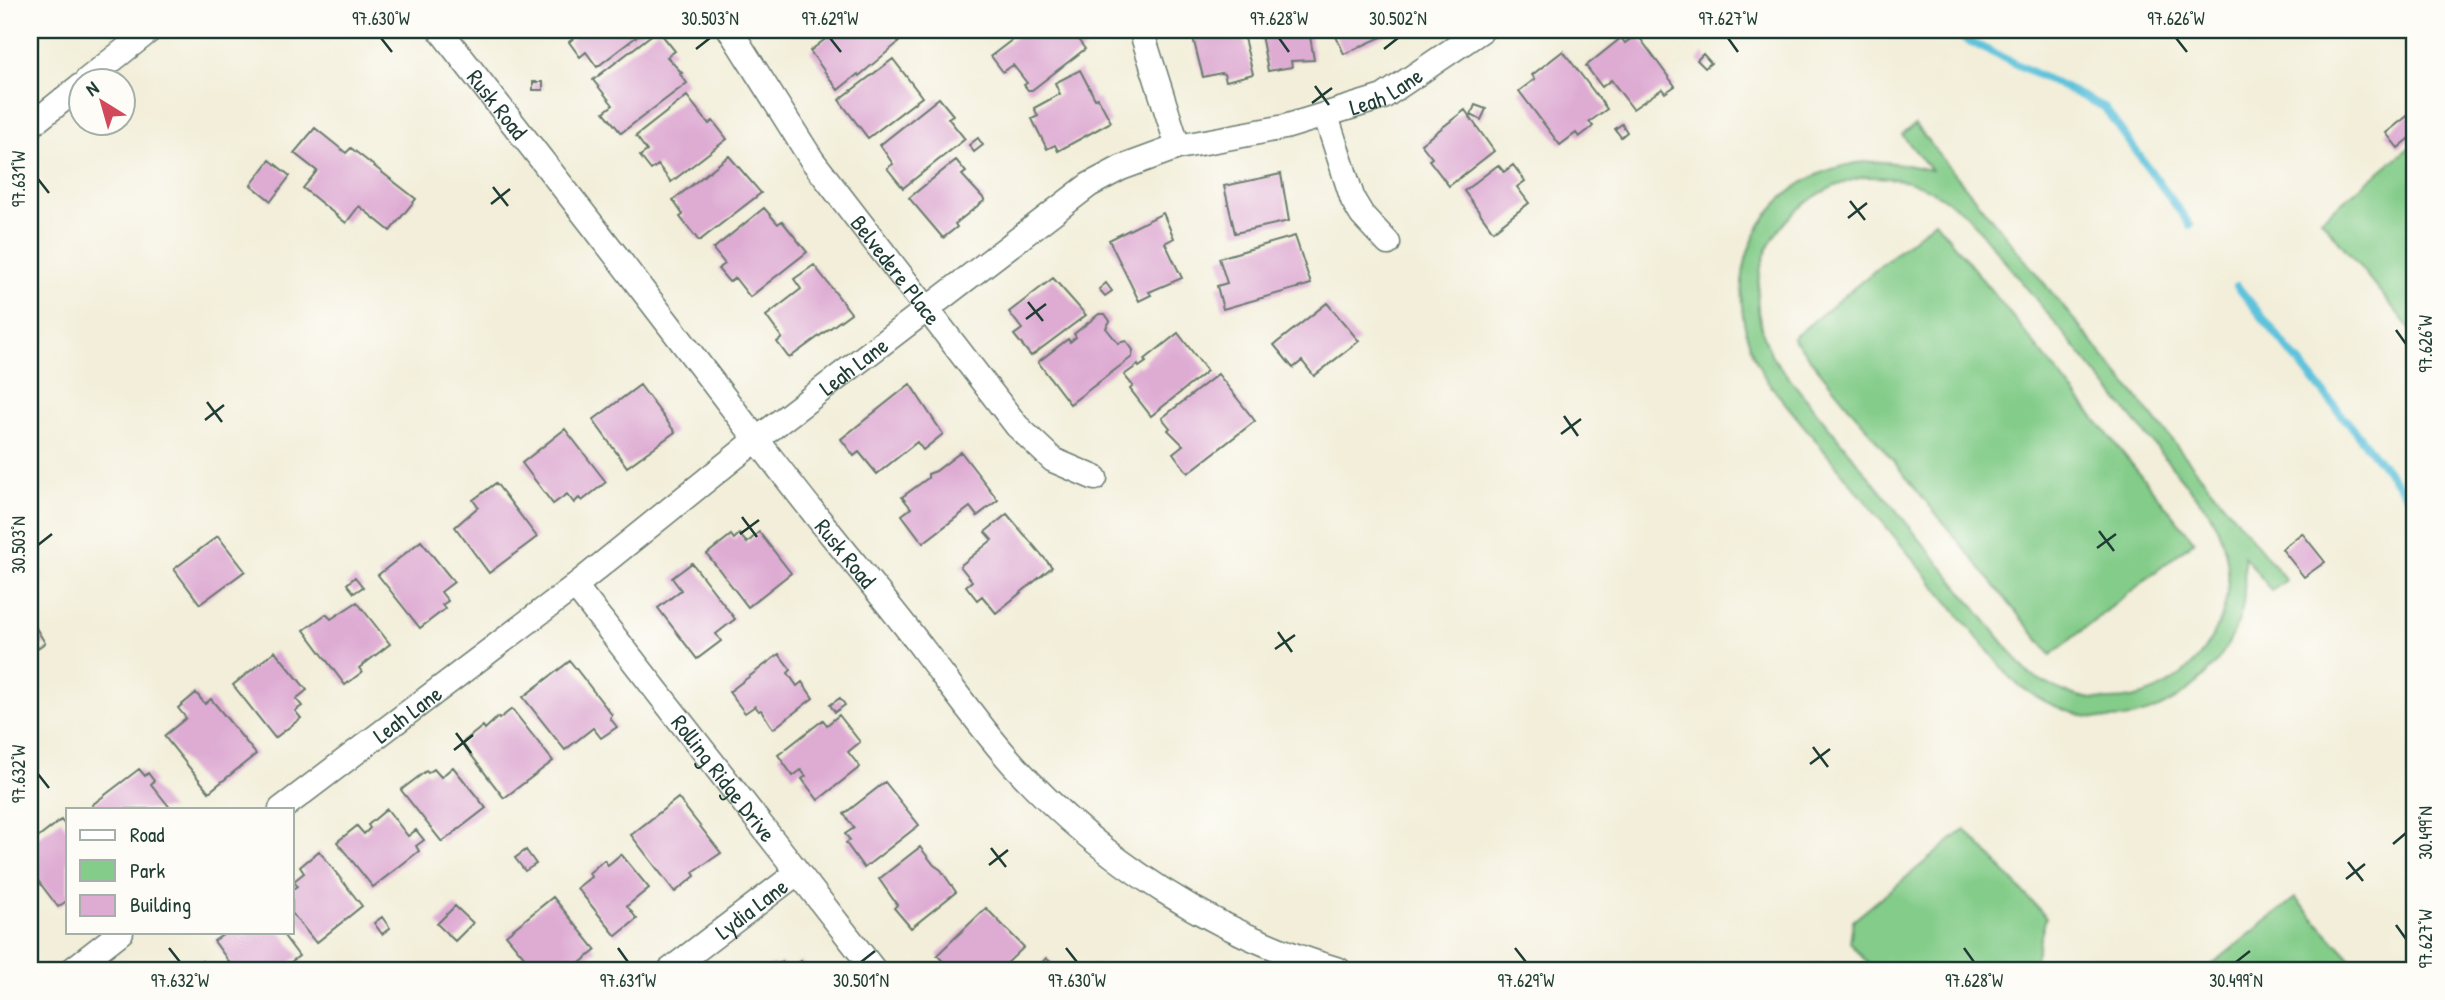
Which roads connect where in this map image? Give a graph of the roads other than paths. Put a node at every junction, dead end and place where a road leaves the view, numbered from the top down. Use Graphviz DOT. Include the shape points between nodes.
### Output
graph roads {
  1 [pos="150,30"];
  2 [pos="440,30"];
  3 [pos="730,30"];
  4 [pos="1142,30"];
  5 [pos="1482,30"];
  6 [pos="105,66"];
  7 [pos="66,97"];
  8 [pos="1326,116"];
  9 [pos="30,126"];
  10 [pos="1178,147"];
  11 [pos="1388,243"];
  12 [pos="925,309"];
  13 [pos="756,440"];
  14 [pos="1095,478"];
  15 [pos="575,586"];
  16 [pos="282,808"];
  17 [pos="797,873"];
  18 [pos="118,934"];
  19 [pos="72,970"];
  20 [pos="670,970"];
  21 [pos="874,970"];
  22 [pos="1339,970"];
  1 -- 6 [label="street"];
  2 -- 13 [label="street, Rusk Road"];
  3 -- 12 [label="street, Belvedere Place" via="811,160"];
  4 -- 10 [label="street"];
  5 -- 8 [label="street, Leah Lane" via="1383,97"];
  7 -- 9 [label="street"];
  8 -- 10 [label="street, Leah Lane"];
  8 -- 11 [label="street" via="1353,200"];
  10 -- 12 [label="street, Leah Lane" via="1089,185"];
  12 -- 13 [label="street, Leah Lane"];
  12 -- 14 [label="street, Belvedere Place" via="1036,447 1053,460"];
  13 -- 15 [label="street, Leah Lane"];
  13 -- 22 [label="street, Rusk Road" via="961,701 1057,808 1106,850 1193,910 1248,938"];
  15 -- 16 [label="street, Leah Lane"];
  15 -- 17 [label="street, Rolling Ridge Drive"];
  17 -- 20 [label="street, Lydia Lane"];
  17 -- 21 [label="street, Rolling Ridge Drive"];
  18 -- 19 [label="street"];
}
